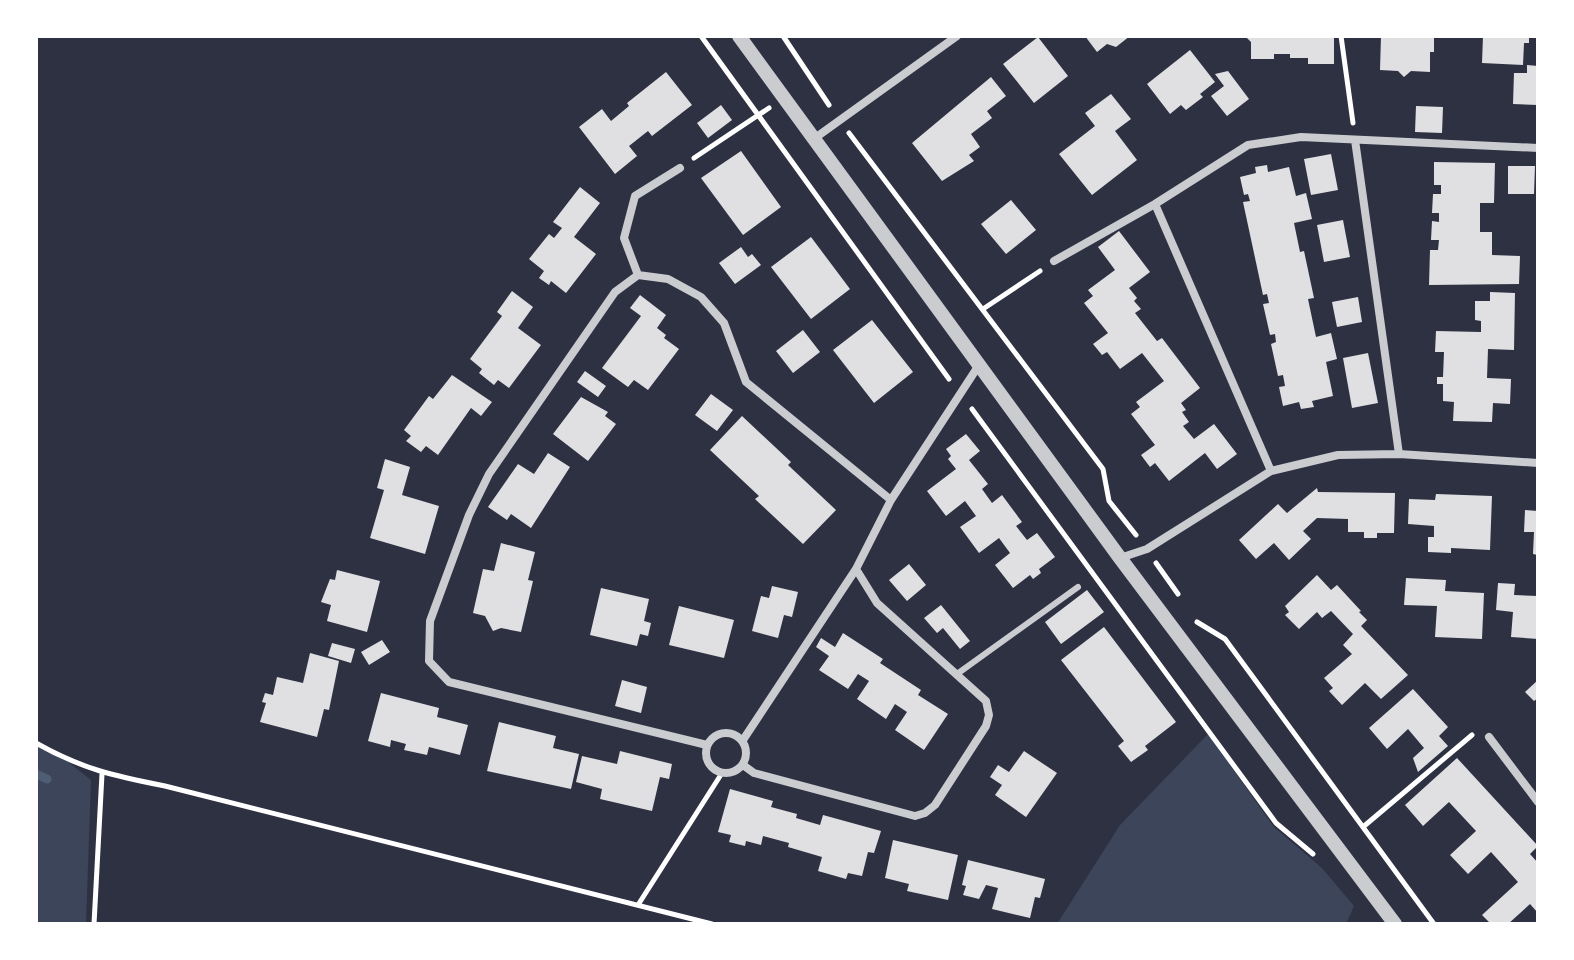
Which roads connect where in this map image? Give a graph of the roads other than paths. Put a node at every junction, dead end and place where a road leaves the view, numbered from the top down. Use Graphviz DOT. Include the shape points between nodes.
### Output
graph roads {
  1 [pos="739,36"];
  2 [pos="957,36"];
  3 [pos="815,138"];
  4 [pos="1355,140"];
  5 [pos="1538,148"];
  6 [pos="680,168"];
  7 [pos="1155,204"];
  8 [pos="1054,261"];
  9 [pos="638,275"];
  10 [pos="979,365"];
  11 [pos="1399,454"];
  12 [pos="1538,463"];
  13 [pos="1271,471"];
  14 [pos="891,500"];
  15 [pos="1120,558"];
  16 [pos="856,569"];
  17 [pos="1078,587"];
  18 [pos="957,674"];
  19 [pos="1489,737"];
  20 [pos="743,740"];
  21 [pos="707,745"];
  22 [pos="743,765"];
  23 [pos="1538,802"];
  24 [pos="1395,924"];
  1 -- 3 [label="street"];
  2 -- 3 [label="street"];
  3 -- 10 [label="street"];
  4 -- 5 [label="street"];
  4 -- 7 [label="street" via="1301,137 1248,145"];
  4 -- 11 [label="street"];
  6 -- 9 [label="street" via="635,196 624,238"];
  7 -- 8 [label="street"];
  7 -- 13 [label="street"];
  9 -- 14 [label="street" via="668,279 701,297 724,323 746,382"];
  9 -- 21 [label="street" via="615,292 489,474 430,621 429,661 449,682"];
  10 -- 14 [label="street"];
  10 -- 15 [label="street"];
  11 -- 12 [label="street"];
  11 -- 13 [label="street" via="1338,455"];
  13 -- 15 [label="street" via="1147,549"];
  14 -- 16 [label="street"];
  15 -- 24 [label="street"];
  16 -- 18 [label="street" via="877,603"];
  16 -- 20 [label="street"];
  17 -- 18 [label="lane"];
  18 -- 22 [label="street" via="986,701 989,715 925,813 905,815 754,773"];
  19 -- 23 [label="street"];
  20 -- 21 [label="street" via="723,732"];
  20 -- 22 [label="street"];
  21 -- 22 [label="street" via="711,768 734,772"];
}
